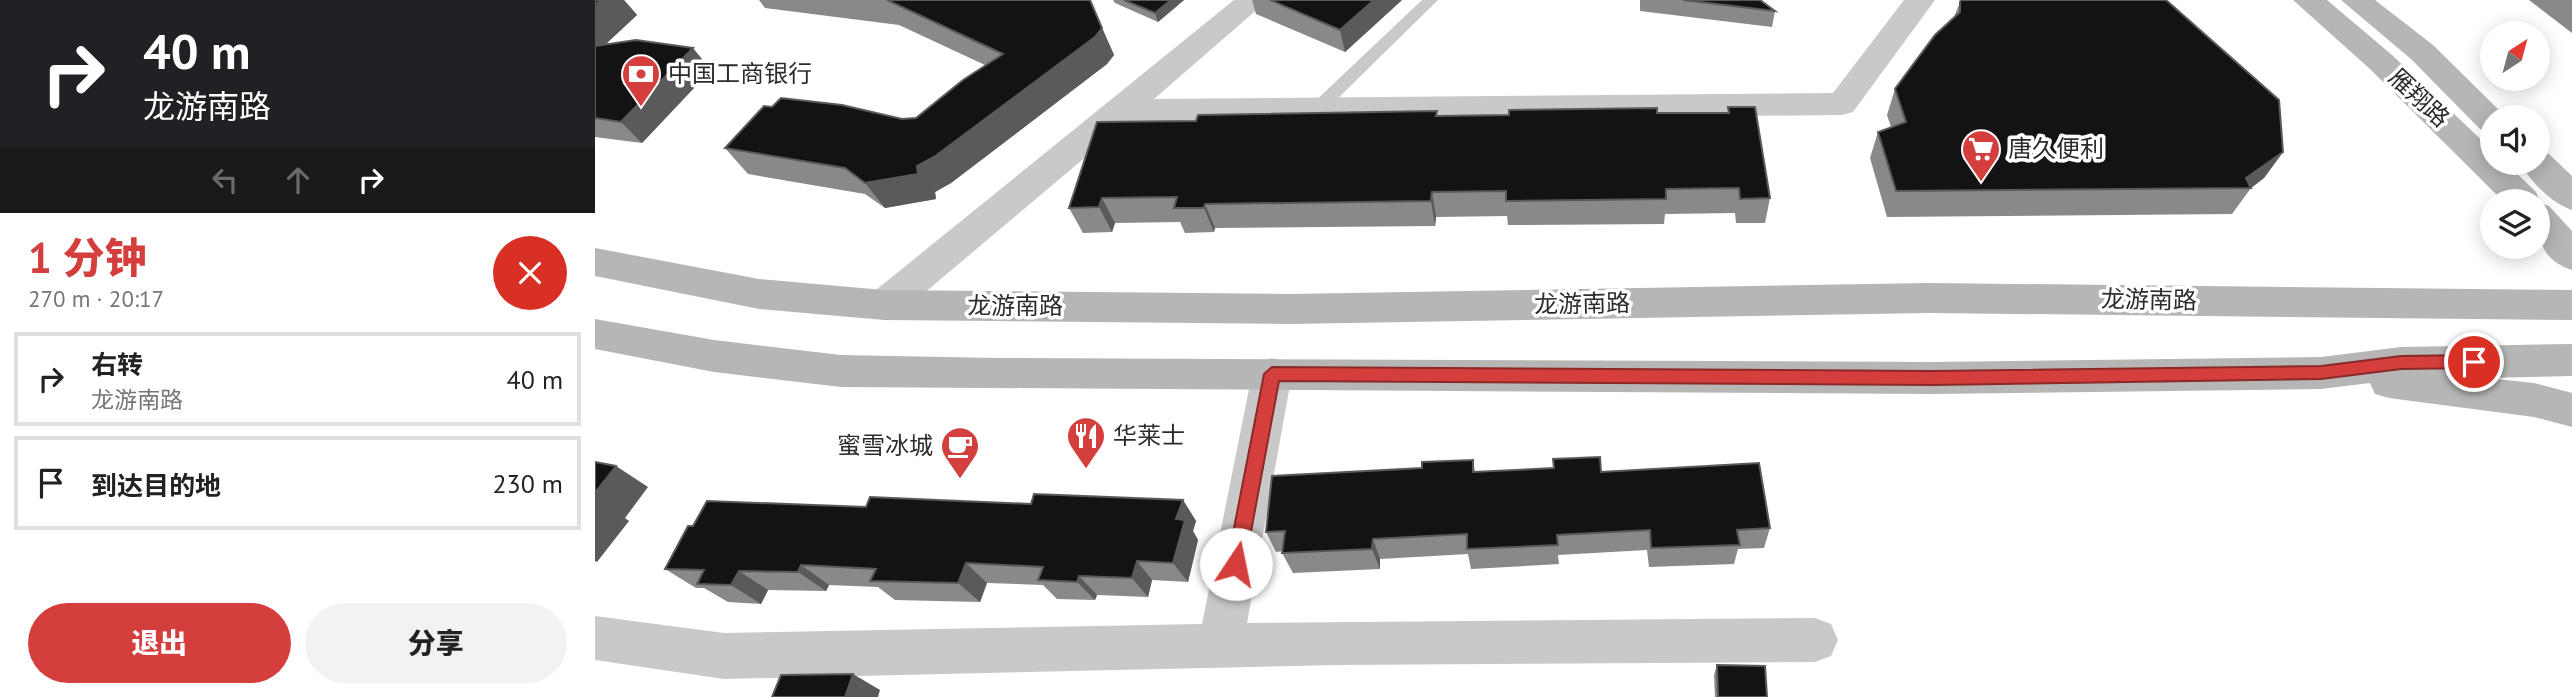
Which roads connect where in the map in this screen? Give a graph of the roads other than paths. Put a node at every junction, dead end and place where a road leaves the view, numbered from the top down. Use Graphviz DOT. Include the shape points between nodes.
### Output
graph roads {
  1 [pos="1253,0"];
  2 [pos="1431,0"];
  3 [pos="1920,0"];
  4 [pos="2308,0"];
  5 [pos="2356,0"];
  6 [pos="2480,107"];
  7 [pos="1317,109"];
  8 [pos="1119,111"];
  9 [pos="2550,157"];
  10 [pos="2572,172"];
  11 [pos="2549,175"];
  12 [pos="2512,189"];
  13 [pos="2572,197"];
  14 [pos="2550,230"];
  15 [pos="2572,256"];
  16 [pos="595,262"];
  17 [pos="884,305"];
  18 [pos="2572,305"];
  19 [pos="595,334"];
  20 [pos="2572,360"];
  21 [pos="2321,373"];
  22 [pos="1272,374"];
  23 [pos="2572,411"];
  24 [pos="595,638"];
  25 [pos="1815,640"];
  26 [pos="1220,646"];
  1 -- 8 [label="street"];
  2 -- 7 [label="lane"];
  3 -- 7 [label="street" via="1842,104"];
  4 -- 12 [label="main road, 雁翔路" via="2415,93"];
  5 -- 6 [label="main road, 雁翔路" via="2422,52"];
  7 -- 8 [label="street"];
  8 -- 17 [label="street"];
  9 -- 10 [label="main road"];
  11 -- 13 [label="main road"];
  14 -- 15 [label="main road"];
  16 -- 17 [label="main road, 龙游南路" via="759,294"];
  17 -- 18 [label="main road, 龙游南路" via="1290,309 1929,298"];
  19 -- 22 [label="main road" via="714,356 841,371"];
  20 -- 21 [label="main road" via="2401,363"];
  21 -- 22 [label="main road" via="1932,378"];
  21 -- 23 [label="main road" via="2534,400"];
  22 -- 26 [label="street"];
  24 -- 26 [label="street" via="724,656"];
  25 -- 26 [label="street"];
}
